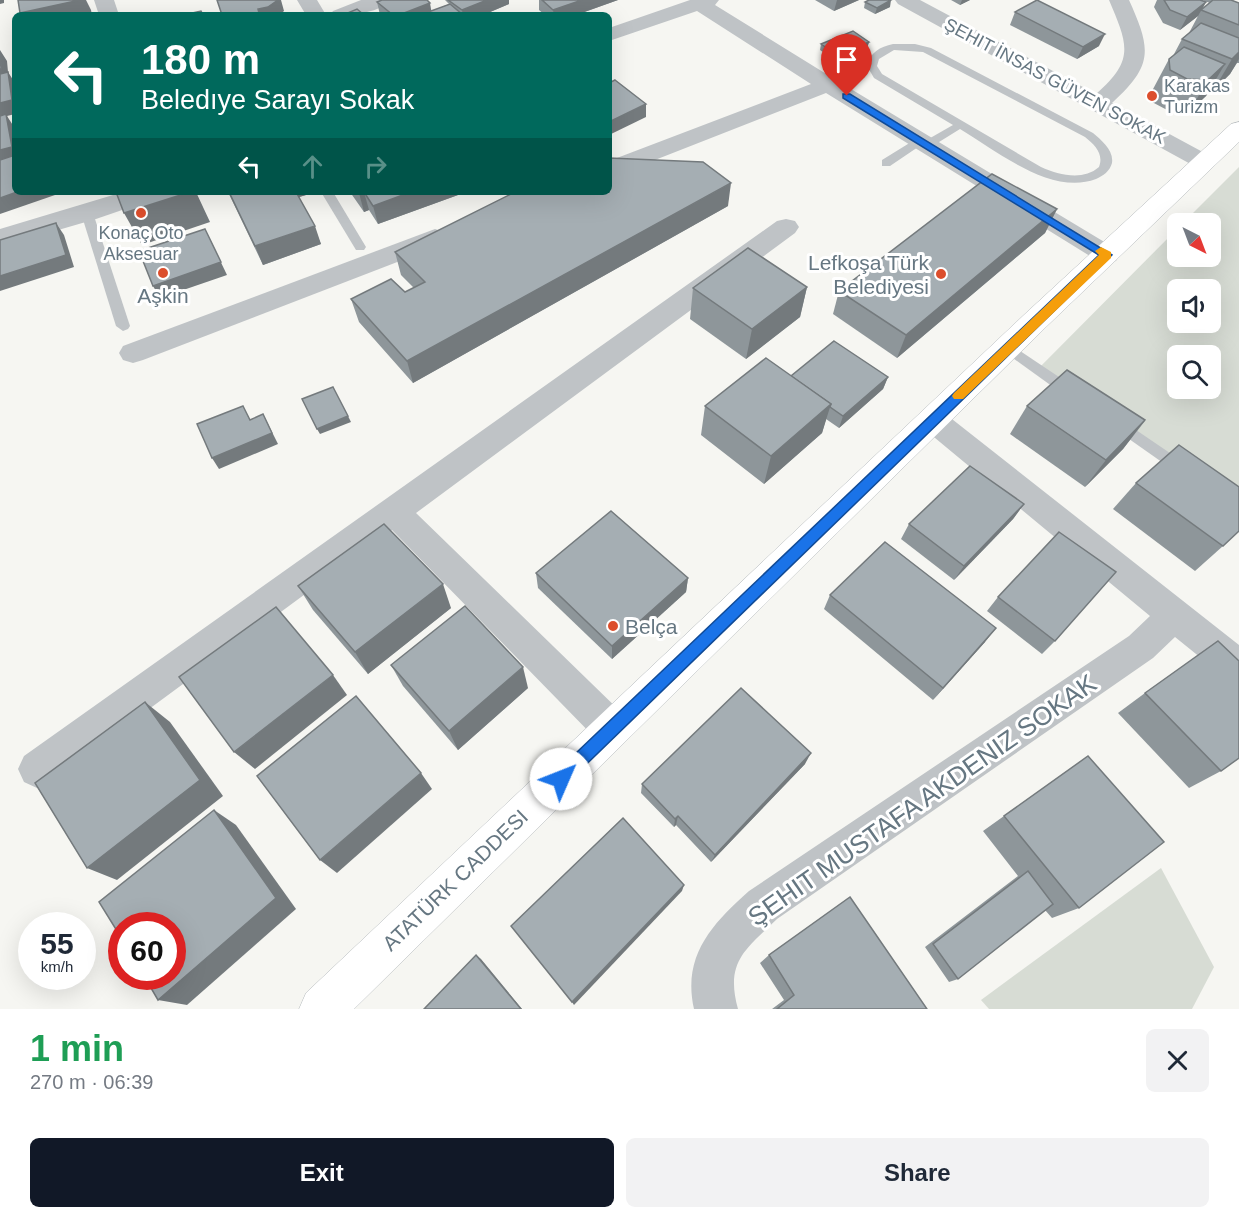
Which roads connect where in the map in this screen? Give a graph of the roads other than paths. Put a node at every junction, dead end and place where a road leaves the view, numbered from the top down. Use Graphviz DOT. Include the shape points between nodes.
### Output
graph roads {
  1 [pos="379,0"];
  2 [pos="905,0"];
  3 [pos="1119,0"];
  4 [pos="705,2"];
  5 [pos="348,12"];
  6 [pos="612,34"];
  7 [pos="828,85"];
  8 [pos="1098,104"];
  9 [pos="960,125"];
  10 [pos="1239,129"];
  11 [pos="923,143"];
  12 [pos="1204,162"];
  13 [pos="886,163"];
  14 [pos="612,169"];
  15 [pos="139,195"];
  16 [pos="329,195"];
  17 [pos="87,213"];
  18 [pos="786,226"];
  19 [pos="457,229"];
  20 [pos="0,238"];
  21 [pos="360,247"];
  22 [pos="1107,255"];
  23 [pos="123,326"];
  24 [pos="1008,348"];
  25 [pos="134,353"];
  26 [pos="1083,400"];
  27 [pos="1102,413"];
  28 [pos="933,420"];
  29 [pos="1194,478"];
  30 [pos="393,511"];
  31 [pos="1175,614"];
  32 [pos="1239,667"];
  33 [pos="612,729"];
  34 [pos="38,769"];
  35 [pos="322,1009"];
  36 [pos="716,1009"];
  1 -- 5 [label="street"];
  2 -- 8 [label="street, ŞEHIT İNSAS GÜVEN SOKAK"];
  3 -- 8 [label="street" via="1136,39 1136,59 1118,87"];
  4 -- 6 [label="street"];
  4 -- 7 [label="street"];
  7 -- 11 [label="street"];
  7 -- 14 [label="street"];
  8 -- 12 [label="street, ŞEHIT İNSAS GÜVEN SOKAK"];
  9 -- 9 [label="lane" via="878,76 872,66 875,57 893,47 927,50 1089,135 1102,146 1108,162 1091,178 1061,178 1037,170"];
  9 -- 11 [label="lane"];
  10 -- 12 [label="main road, ATATÜRK CADDESI"];
  11 -- 13 [label="lane"];
  11 -- 22 [label="street"];
  12 -- 22 [label="main road, ATATÜRK CADDESI"];
  15 -- 17 [label="street"];
  16 -- 21 [label="lane"];
  17 -- 20 [label="street"];
  17 -- 23 [label="lane"];
  18 -- 30 [label="street"];
  19 -- 25 [label="street"];
  22 -- 24 [label="main road, ATATÜRK CADDESI"];
  24 -- 26 [label="lane"];
  24 -- 28 [label="main road, ATATÜRK CADDESI"];
  27 -- 29 [label="lane"];
  28 -- 31 [label="street"];
  28 -- 33 [label="main road, ATATÜRK CADDESI"];
  30 -- 33 [label="street"];
  30 -- 34 [label="street"];
  31 -- 32 [label="street"];
  31 -- 36 [label="street, ŞEHIT MUSTAFA AKDENIZ SOKAK" via="1141,647 763,906 728,939 716,958 711,975"];
  33 -- 35 [label="main road, ATATÜRK CADDESI"];
}
